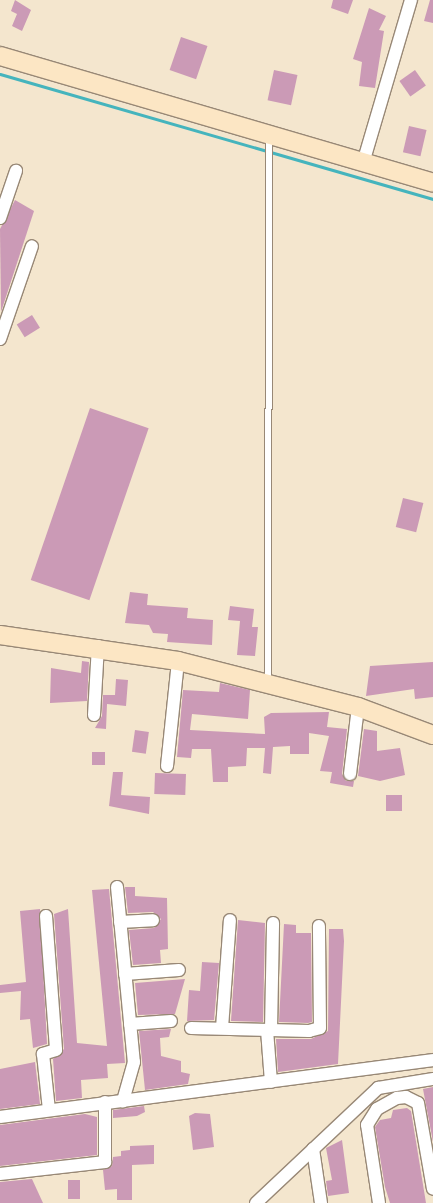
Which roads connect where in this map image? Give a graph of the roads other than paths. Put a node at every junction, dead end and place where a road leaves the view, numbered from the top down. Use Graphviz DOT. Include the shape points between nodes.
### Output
graph roads {
  1 [pos="411,0"];
  2 [pos="0,56"];
  3 [pos="270,145"];
  4 [pos="363,163"];
  5 [pos="16,171"];
  6 [pos="433,183"];
  7 [pos="0,218"];
  8 [pos="32,246"];
  9 [pos="4,313"];
  10 [pos="0,339"];
  11 [pos="0,635"];
  12 [pos="98,646"];
  13 [pos="178,661"];
  14 [pos="268,683"];
  15 [pos="358,707"];
  16 [pos="94,715"];
  17 [pos="433,735"];
  18 [pos="167,766"];
  19 [pos="350,774"];
  20 [pos="117,887"];
  21 [pos="46,916"];
  22 [pos="154,920"];
  23 [pos="230,920"];
  24 [pos="120,922"];
  25 [pos="273,924"];
  26 [pos="319,926"];
  27 [pos="179,970"];
  28 [pos="125,974"];
  29 [pos="171,1021"];
  30 [pos="130,1024"];
  31 [pos="191,1028"];
  32 [pos="222,1028"];
  33 [pos="269,1030"];
  34 [pos="433,1060"];
  35 [pos="433,1079"];
  36 [pos="271,1082"];
  37 [pos="123,1101"];
  38 [pos="105,1102"];
  39 [pos="49,1110"];
  40 [pos="0,1117"];
  41 [pos="313,1148"];
  42 [pos="0,1174"];
  43 [pos="433,1190"];
  44 [pos="256,1203"];
  45 [pos="321,1203"];
  46 [pos="379,1203"];
  1 -- 4 [label="street"];
  2 -- 3 [label="street"];
  3 -- 4 [label="street"];
  3 -- 14 [label="lane"];
  4 -- 6 [label="street"];
  5 -- 7 [label="street"];
  8 -- 9 [label="street"];
  9 -- 10 [label="street"];
  11 -- 12 [label="street"];
  12 -- 13 [label="street"];
  12 -- 16 [label="street"];
  13 -- 14 [label="street"];
  13 -- 18 [label="street"];
  14 -- 15 [label="street"];
  15 -- 17 [label="street"];
  15 -- 19 [label="street"];
  20 -- 24 [label="street"];
  21 -- 39 [label="street" via="56,1050 43,1054"];
  22 -- 24 [label="street"];
  23 -- 32 [label="street"];
  24 -- 28 [label="street"];
  25 -- 33 [label="street"];
  26 -- 33 [label="street" via="320,1028"];
  27 -- 28 [label="street"];
  28 -- 30 [label="street"];
  29 -- 30 [label="street"];
  30 -- 37 [label="street" via="134,1062"];
  31 -- 32 [label="street"];
  32 -- 33 [label="street"];
  33 -- 36 [label="street"];
  34 -- 36 [label="street"];
  35 -- 41 [label="street" via="378,1088"];
  36 -- 37 [label="street"];
  37 -- 38 [label="street"];
  38 -- 39 [label="street"];
  38 -- 42 [label="street" via="105,1162"];
  39 -- 40 [label="street"];
  41 -- 44 [label="street"];
  41 -- 45 [label="street"];
  43 -- 46 [label="street" via="418,1103 406,1097 397,1098 377,1109 367,1125"];
}
